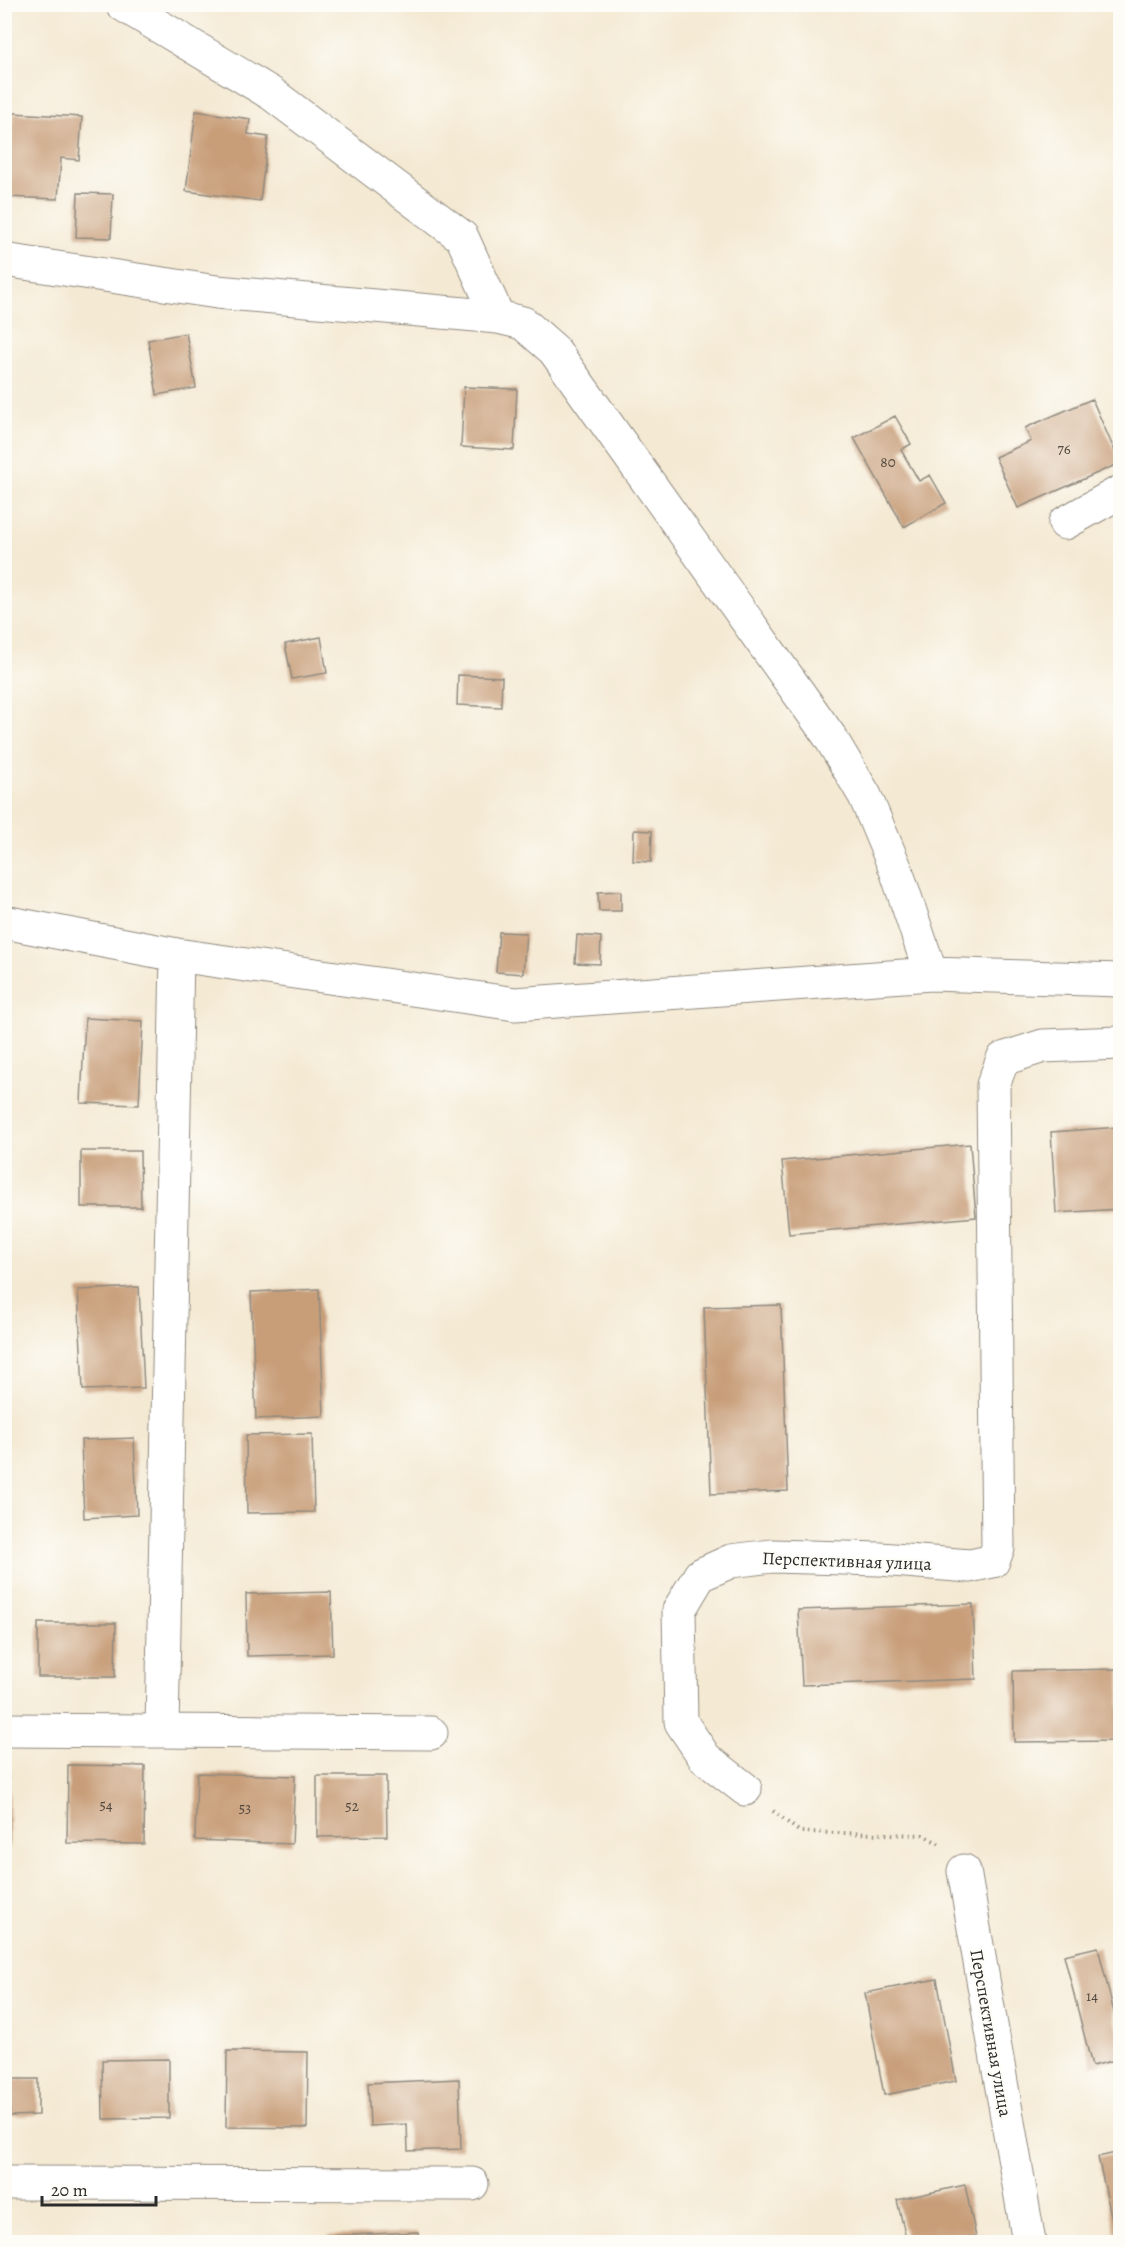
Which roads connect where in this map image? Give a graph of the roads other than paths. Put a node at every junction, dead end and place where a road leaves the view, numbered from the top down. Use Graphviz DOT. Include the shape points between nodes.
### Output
graph roads {
  1 [pos="129,6"];
  2 [pos="4,260"];
  3 [pos="498,316"];
  4 [pos="1120,492"];
  5 [pos="1065,523"];
  6 [pos="4,922"];
  7 [pos="177,955"];
  8 [pos="931,974"];
  9 [pos="1120,980"];
  10 [pos="1120,1043"];
  11 [pos="4,1730"];
  12 [pos="162,1731"];
  13 [pos="431,1733"];
  14 [pos="745,1789"];
  15 [pos="964,1871"];
  16 [pos="4,2183"];
  17 [pos="472,2184"];
  18 [pos="1029,2242"];
  1 -- 3 [label="street" via="272,94 462,237"];
  2 -- 3 [label="street" via="217,292"];
  3 -- 8 [label="street" via="523,323 554,350 830,737 865,796 896,870"];
  4 -- 5 [label="street"];
  6 -- 7 [label="street"];
  7 -- 8 [label="street" via="515,1004"];
  7 -- 12 [label="street"];
  8 -- 9 [label="street"];
  10 -- 14 [label="street, Перспективная улица" via="1043,1046 1003,1059 993,1085 998,1548 993,1561 970,1566 772,1556 731,1561 700,1575 679,1610 681,1722 705,1758"];
  11 -- 12 [label="street"];
  12 -- 13 [label="street"];
  15 -- 18 [label="street, Перспективная улица"];
  16 -- 17 [label="street"];
}
